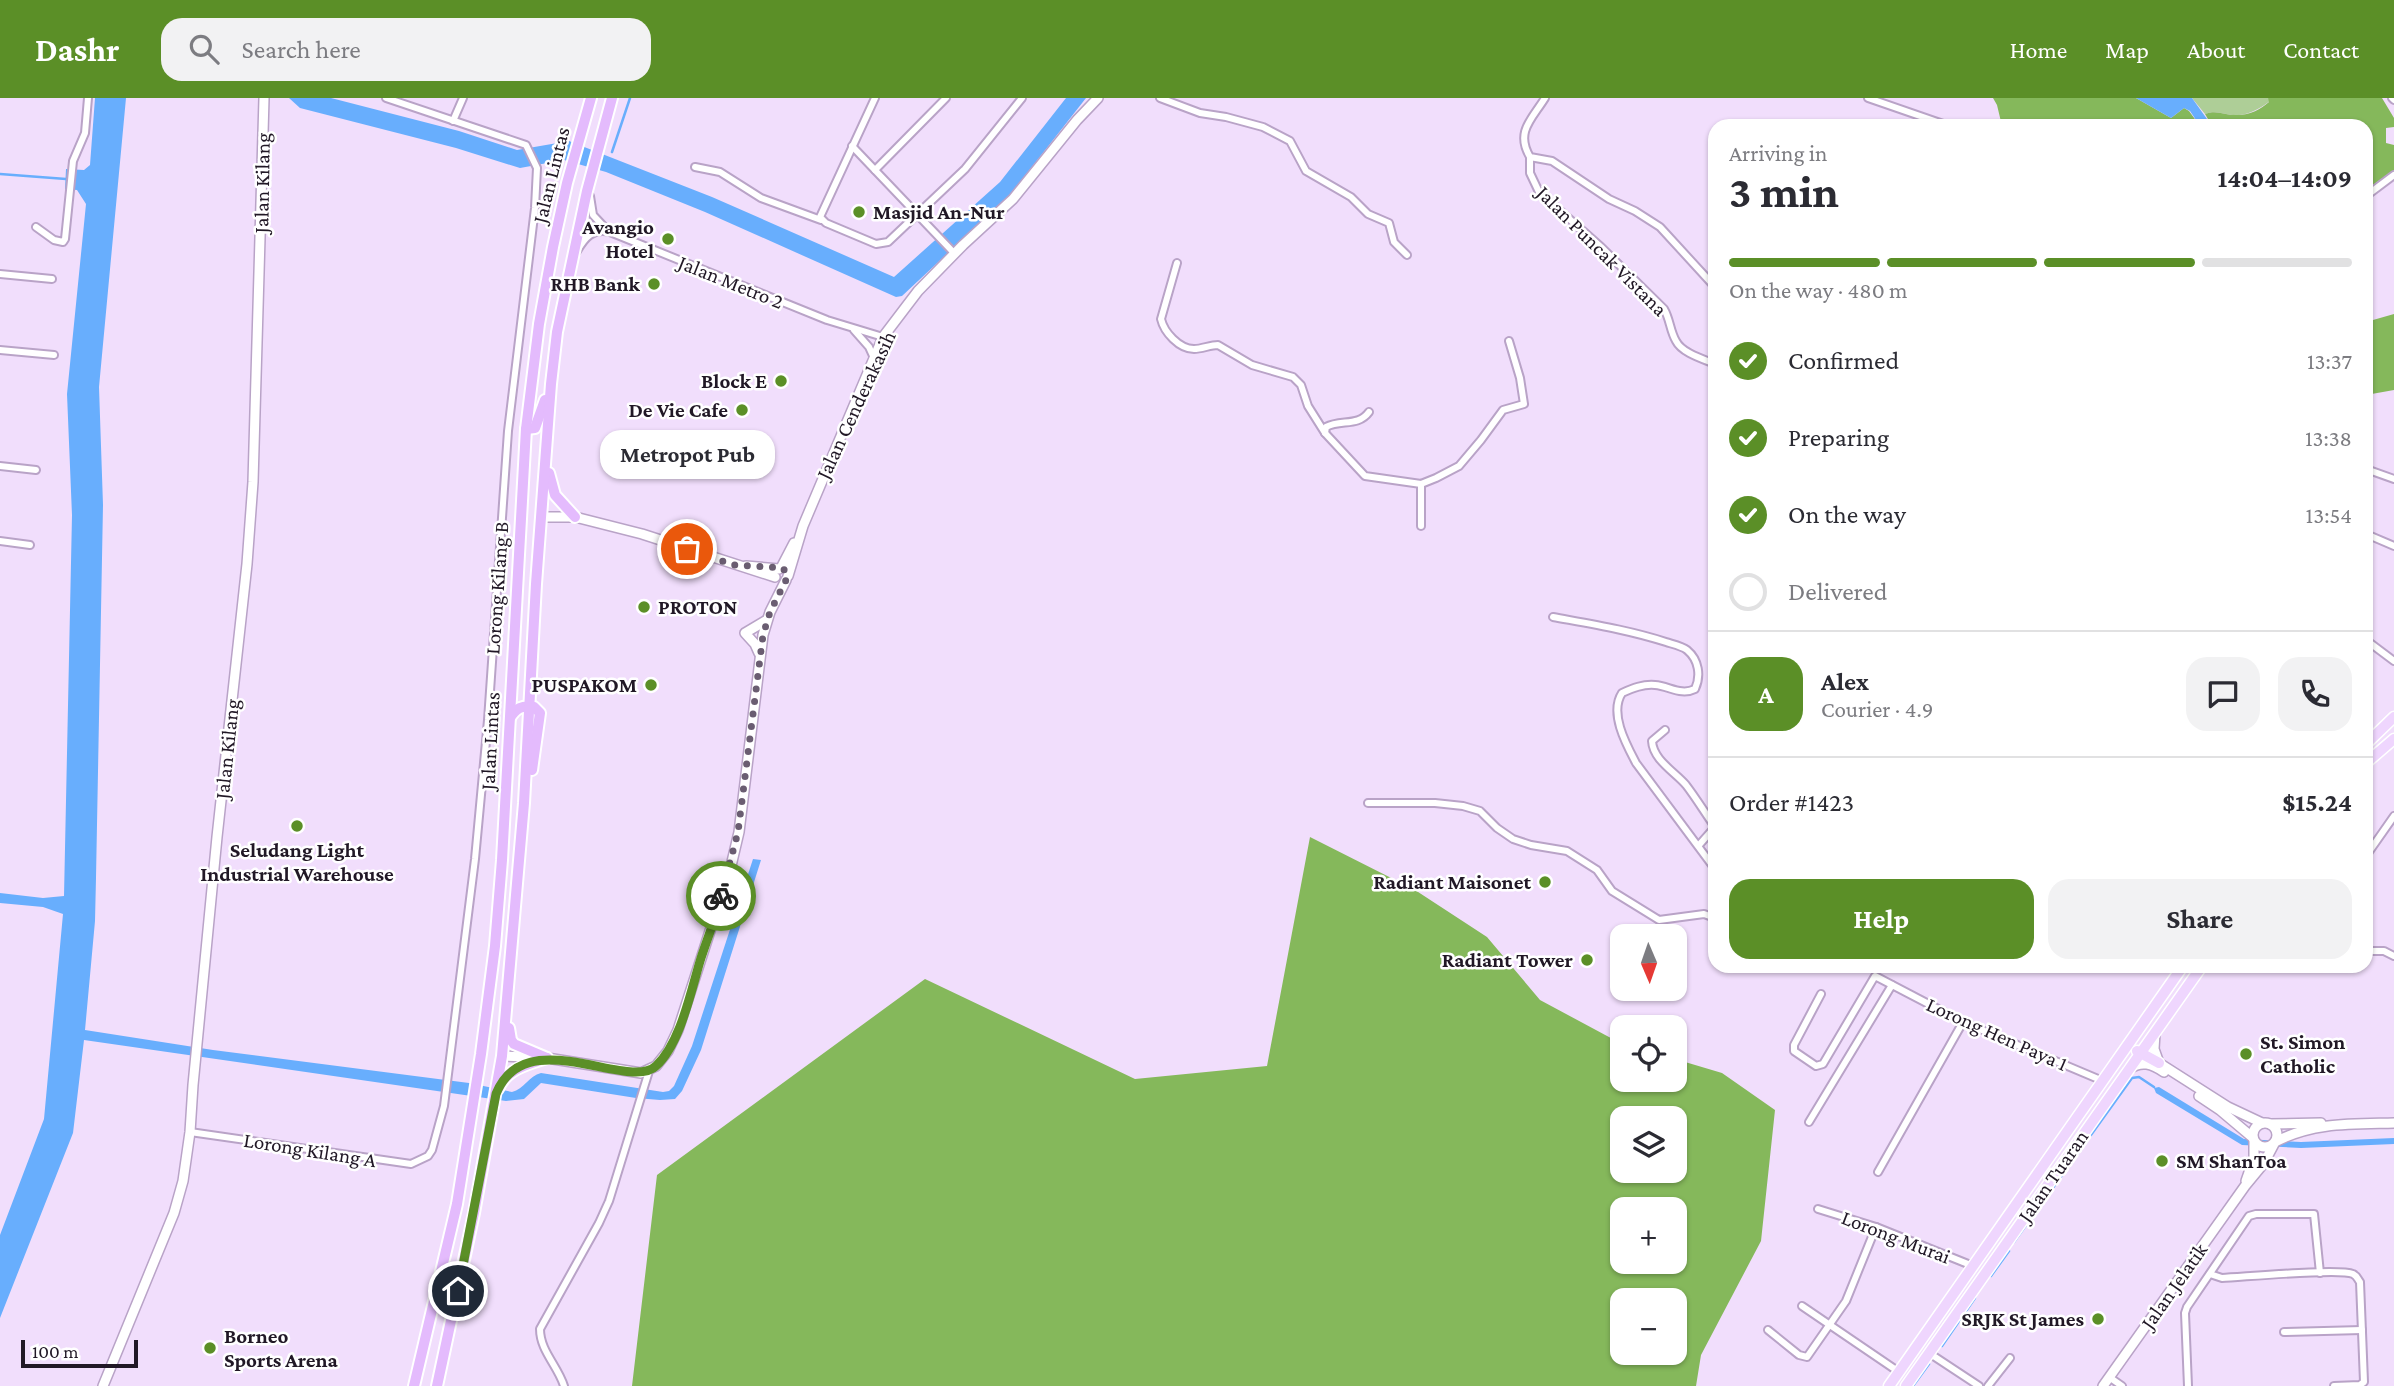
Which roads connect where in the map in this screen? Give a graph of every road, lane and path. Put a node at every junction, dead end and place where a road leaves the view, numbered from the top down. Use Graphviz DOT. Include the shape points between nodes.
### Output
graph roads {
  1 [pos="88,98"];
  2 [pos="264,98"];
  3 [pos="386,98"];
  4 [pos="463,98"];
  5 [pos="591,98"];
  6 [pos="612,98"];
  7 [pos="875,98"];
  8 [pos="946,98"];
  9 [pos="1021,98"];
  10 [pos="1098,98"];
  11 [pos="1160,98"];
  12 [pos="1545,98"];
  13 [pos="1868,98"];
  14 [pos="1929,119"];
  15 [pos="453,121"];
  16 [pos="852,146"];
  17 [pos="1530,157"];
  18 [pos="695,167"];
  19 [pos="592,170"];
  20 [pos="875,170"];
  21 [pos="2394,175"];
  22 [pos="2373,190"];
  23 [pos="917,213"];
  24 [pos="821,220"];
  25 [pos="36,227"];
  26 [pos="610,232"];
  27 [pos="953,252"];
  28 [pos="1407,255"];
  29 [pos="572,258"];
  30 [pos="1177,263"];
  31 [pos="0,274"];
  32 [pos="52,279"];
  33 [pos="1708,279"];
  34 [pos="854,330"];
  35 [pos="883,337"];
  36 [pos="1509,341"];
  37 [pos="0,349"];
  38 [pos="54,355"];
  39 [pos="874,358"];
  40 [pos="1708,361"];
  41 [pos="551,384"];
  42 [pos="1369,412"];
  43 [pos="526,429"];
  44 [pos="1325,433"];
  45 [pos="546,460"];
  46 [pos="0,466"];
  47 [pos="36,470"];
  48 [pos="2373,472"];
  49 [pos="2394,479"];
  50 [pos="1421,484"];
  51 [pos="542,517"];
  52 [pos="575,517"];
  53 [pos="1421,526"];
  54 [pos="520,534"];
  55 [pos="2373,537"];
  56 [pos="0,541"];
  57 [pos="30,545"];
  58 [pos="2394,546"];
  59 [pos="781,575"];
  60 [pos="769,616"];
  61 [pos="1553,617"];
  62 [pos="2373,645"];
  63 [pos="760,655"];
  64 [pos="2394,661"];
  65 [pos="529,706"];
  66 [pos="2394,717"];
  67 [pos="510,718"];
  68 [pos="1665,730"];
  69 [pos="2373,736"];
  70 [pos="2394,739"];
  71 [pos="2373,758"];
  72 [pos="1368,803"];
  73 [pos="2394,816"];
  74 [pos="1708,817"];
  75 [pos="1708,835"];
  76 [pos="1699,845"];
  77 [pos="2373,846"];
  78 [pos="1708,858"];
  79 [pos="1708,915"];
  80 [pos="2373,951"];
  81 [pos="2394,956"];
  82 [pos="2178,973"];
  83 [pos="2197,973"];
  84 [pos="509,984"];
  85 [pos="1892,985"];
  86 [pos="1821,994"];
  87 [pos="1963,1022"];
  88 [pos="484,1031"];
  89 [pos="2156,1031"];
  90 [pos="2141,1051"];
  91 [pos="502,1056"];
  92 [pos="547,1058"];
  93 [pos="2159,1063"];
  94 [pos="2127,1070"];
  95 [pos="649,1071"];
  96 [pos="2103,1081"];
  97 [pos="496,1094"];
  98 [pos="2080,1114"];
  99 [pos="1809,1122"];
  100 [pos="2266,1123"];
  101 [pos="2394,1123"];
  102 [pos="2326,1125"];
  103 [pos="190,1132"];
  104 [pos="2253,1139"];
  105 [pos="2274,1143"];
  106 [pos="428,1156"];
  107 [pos="1878,1172"];
  108 [pos="2245,1186"];
  109 [pos="1818,1209"];
  110 [pos="1876,1227"];
  111 [pos="1973,1266"];
  112 [pos="2320,1273"];
  113 [pos="2210,1274"];
  114 [pos="1802,1306"];
  115 [pos="1829,1323"];
  116 [pos="1768,1330"];
  117 [pos="2362,1330"];
  118 [pos="2284,1332"];
  119 [pos="1929,1353"];
  120 [pos="2010,1358"];
  121 [pos="1899,1372"];
  122 [pos="2109,1377"];
  123 [pos="102,1385"];
  124 [pos="1890,1385"];
  125 [pos="414,1386"];
  126 [pos="437,1386"];
  127 [pos="564,1386"];
  128 [pos="1906,1386"];
  129 [pos="1979,1386"];
  130 [pos="1989,1386"];
  131 [pos="2103,1386"];
  132 [pos="2122,1386"];
  133 [pos="2188,1386"];
  134 [pos="2334,1386"];
  1 -- 25 [label="street" via="85,133 73,161 65,239 54,240"];
  2 -- 103 [label="street, Jalan Kilang" via="253,488"];
  3 -- 15 [label="street"];
  4 -- 15 [label="street"];
  5 -- 43 [label="highway, Jalan Lintas" via="553,247"];
  6 -- 19 [label="highway, Jalan Lintas"];
  7 -- 16 [label="street"];
  8 -- 20 [label="street"];
  9 -- 23 [label="street" via="965,169"];
  10 -- 27 [label="street, Jalan Cenderakasih" via="1013,199"];
  11 -- 28 [label="street" via="1200,113 1263,127 1290,141 1306,171 1351,197 1368,214 1389,223 1394,243"];
  12 -- 17 [label="street, Jalan Puncak Vistana" via="1524,135 1522,145"];
  13 -- 14 [label="street"];
  15 -- 106 [label="street, Lorong Kilang B" via="526,145 537,168 508,431 475,859 449,1078 436,1140"];
  16 -- 20 [label="street"];
  16 -- 24 [label="street"];
  17 -- 33 [label="street" via="1552,161 1609,200 1660,227"];
  17 -- 40 [label="street, Jalan Puncak Vistana" via="1530,173 1539,192 1664,309 1682,349"];
  18 -- 24 [label="street" via="720,172 761,198"];
  19 -- 26 [label="street" via="592,212"];
  19 -- 29 [label="highway, Jalan Lintas"];
  20 -- 23 [label="street"];
  21 -- 22 [label="street"];
  23 -- 24 [label="street" via="882,244"];
  23 -- 27 [label="street"];
  26 -- 29 [label="street" via="590,234"];
  26 -- 34 [label="street, Jalan Metro 2"];
  27 -- 35 [label="street, Jalan Cenderakasih"];
  29 -- 41 [label="highway, Jalan Lintas"];
  30 -- 44 [label="street" via="1161,319 1163,327 1179,344 1192,349 1218,345 1252,365 1293,377"];
  31 -- 32 [label="street"];
  34 -- 35 [label="street, Jalan Metro 2"];
  34 -- 39 [label="street"];
  35 -- 39 [label="street, Jalan Cenderakasih"];
  36 -- 50 [label="street" via="1524,404 1503,410 1459,466"];
  37 -- 38 [label="street"];
  39 -- 59 [label="street, Jalan Cenderakasih"];
  41 -- 43 [label="highway" via="539,422"];
  41 -- 45 [label="highway, Jalan Lintas"];
  42 -- 44 [label="street" via="1361,420 1326,426"];
  43 -- 54 [label="highway, Jalan Lintas"];
  44 -- 50 [label="street" via="1366,476"];
  45 -- 51 [label="highway, Jalan Lintas"];
  45 -- 52 [label="highway" via="555,495"];
  46 -- 47 [label="street"];
  48 -- 49 [label="street"];
  50 -- 53 [label="street"];
  51 -- 52 [label="street"];
  51 -- 54 [label="highway"];
  51 -- 65 [label="highway, Jalan Lintas"];
  52 -- 59 [label="street"];
  54 -- 67 [label="highway, Jalan Lintas"];
  55 -- 58 [label="street"];
  56 -- 57 [label="street"];
  59 -- 60 [label="street, Jalan Cenderakasih"];
  60 -- 63 [label="street"];
  60 -- 63 [label="street" via="745,633"];
  61 -- 76 [label="street" via="1650,637 1686,649 1693,657 1699,669 1695,690 1635,687 1622,693 1615,709 1636,763"];
  62 -- 64 [label="street"];
  63 -- 95 [label="street" via="731,866 678,1030 668,1051"];
  65 -- 67 [label="highway" via="515,710"];
  65 -- 84 [label="highway, Jalan Lintas" via="538,709 540,721 524,803"];
  66 -- 69 [label="main road"];
  67 -- 88 [label="highway, Jalan Lintas" via="495,947"];
  68 -- 74 [label="street" via="1652,741 1652,748"];
  70 -- 71 [label="main road"];
  72 -- 79 [label="street" via="1472,808 1513,839 1567,851 1597,870 1612,891 1659,920"];
  73 -- 77 [label="street"];
  75 -- 76 [label="street"];
  76 -- 78 [label="street"];
  80 -- 81 [label="street"];
  82 -- 96 [label="main road, Jalan Tuaran"];
  83 -- 89 [label="main road, Jalan Tuaran"];
  84 -- 91 [label="highway, Jalan Lintas"];
  84 -- 92 [label="highway" via="511,1040"];
  85 -- 86 [label="street" via="1875,976 1820,1067 1794,1051 1794,1045"];
  85 -- 87 [label="street, Lorong Hen Paya 1"];
  85 -- 99 [label="street"];
  87 -- 96 [label="street, Lorong Hen Paya 1"];
  87 -- 107 [label="street"];
  88 -- 91 [label="highway" via="492,1050"];
  88 -- 125 [label="highway, Jalan Lintas" via="457,1204"];
  89 -- 90 [label="main road, Jalan Tuaran"];
  89 -- 93 [label="street" via="2154,1049"];
  90 -- 93 [label="main road"];
  90 -- 94 [label="main road, Jalan Tuaran"];
  90 -- 98 [label="main road" via="2128,1054"];
  91 -- 92 [label="street"];
  91 -- 97 [label="highway, Jalan Lintas"];
  92 -- 95 [label="street"];
  92 -- 97 [label="highway" via="509,1075"];
  93 -- 100 [label="street" via="2228,1107"];
  94 -- 104 [label="street" via="2139,1063 2157,1067"];
  94 -- 119 [label="main road, Jalan Tuaran"];
  95 -- 127 [label="street" via="609,1201 540,1329 542,1344"];
  96 -- 98 [label="main road, Jalan Tuaran"];
  97 -- 126 [label="highway, Jalan Lintas"];
  98 -- 111 [label="main road, Jalan Tuaran"];
  100 -- 102 [label="street"];
  100 -- 104 [label="street" via="2255,1127"];
  100 -- 105 [label="street" via="2277,1131"];
  101 -- 102 [label="street"];
  102 -- 105 [label="street" via="2303,1129"];
  103 -- 106 [label="street, Lorong Kilang A" via="397,1163 411,1164"];
  103 -- 123 [label="street, Jalan Kilang" via="174,1213"];
  104 -- 105 [label="street" via="2263,1147"];
  104 -- 108 [label="street, Jalan Jelatik" via="2254,1158"];
  105 -- 108 [label="street, Jalan Jelatik"];
  108 -- 122 [label="street, Jalan Jelatik"];
  109 -- 110 [label="street, Lorong Murai"];
  110 -- 111 [label="street, Lorong Murai"];
  110 -- 115 [label="street" via="1846,1301"];
  111 -- 121 [label="main road, Jalan Tuaran"];
  112 -- 113 [label="street" via="2222,1278"];
  112 -- 113 [label="street" via="2314,1214 2256,1213 2249,1216"];
  112 -- 117 [label="street" via="2356,1276"];
  113 -- 133 [label="street" via="2185,1313"];
  114 -- 115 [label="street"];
  115 -- 116 [label="street" via="1804,1358"];
  115 -- 121 [label="street"];
  117 -- 118 [label="street"];
  117 -- 134 [label="street" via="2364,1382"];
  119 -- 124 [label="main road"];
  119 -- 128 [label="main road, Jalan Tuaran"];
  119 -- 129 [label="street"];
  120 -- 130 [label="street"];
  121 -- 124 [label="main road, Jalan Tuaran"];
  122 -- 131 [label="street, Jalan Jelatik"];
  122 -- 132 [label="street"];
}
